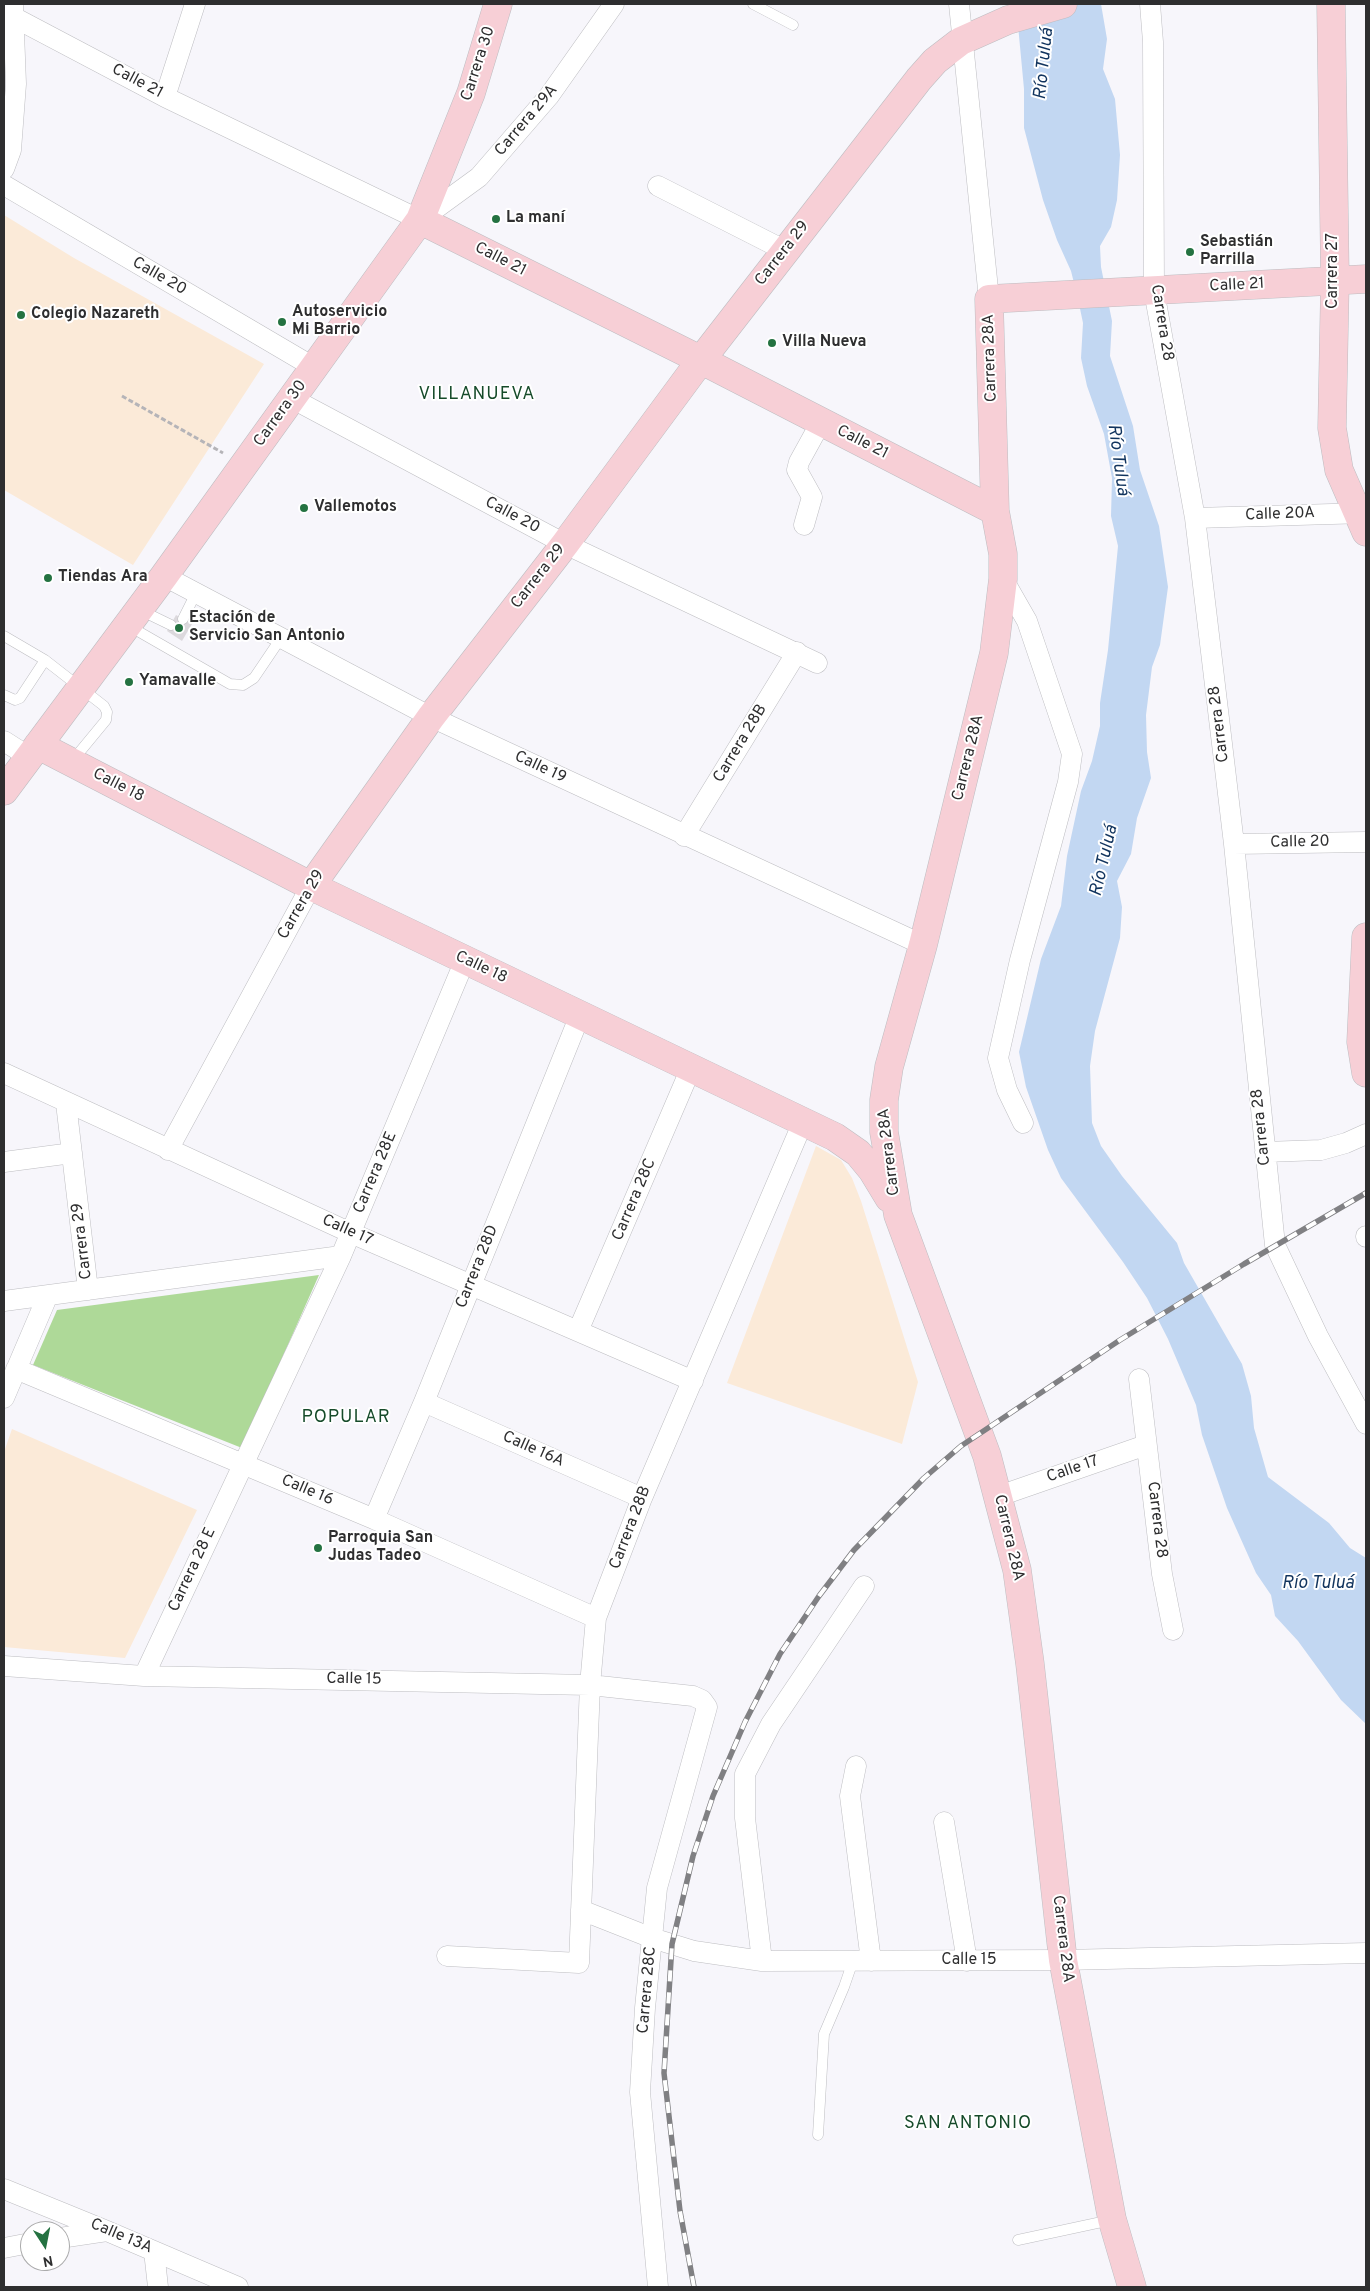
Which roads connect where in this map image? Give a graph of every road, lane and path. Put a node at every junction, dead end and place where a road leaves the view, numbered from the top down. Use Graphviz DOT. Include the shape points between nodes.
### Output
graph roads {
  1 [pos="195,4"];
  2 [pos="498,4"];
  3 [pos="614,4"];
  4 [pos="753,4"];
  5 [pos="959,4"];
  6 [pos="1062,4"];
  7 [pos="1150,4"];
  8 [pos="1331,4"];
  9 [pos="10,11"];
  10 [pos="793,25"];
  11 [pos="961,41"];
  12 [pos="165,97"];
  13 [pos="4,169"];
  14 [pos="4,185"];
  15 [pos="658,186"];
  16 [pos="420,220"];
  17 [pos="786,251"];
  18 [pos="1366,279"];
  19 [pos="1335,280"];
  20 [pos="1154,291"];
  21 [pos="989,299"];
  22 [pos="701,360"];
  23 [pos="315,368"];
  24 [pos="122,396"];
  25 [pos="293,399"];
  26 [pos="821,422"];
  27 [pos="244,466"];
  28 [pos="995,511"];
  29 [pos="1194,518"];
  30 [pos="1364,520"];
  31 [pos="804,526"];
  32 [pos="565,544"];
  33 [pos="164,576"];
  34 [pos="1003,580"];
  35 [pos="196,593"];
  36 [pos="133,617"];
  37 [pos="183,619"];
  38 [pos="171,625"];
  39 [pos="4,636"];
  40 [pos="281,638"];
  41 [pos="797,652"];
  42 [pos="45,660"];
  43 [pos="817,663"];
  44 [pos="82,688"];
  45 [pos="4,695"];
  46 [pos="431,717"];
  47 [pos="4,741"];
  48 [pos="34,751"];
  49 [pos="72,762"];
  50 [pos="4,791"];
  51 [pos="684,836"];
  52 [pos="1366,842"];
  53 [pos="1234,844"];
  54 [pos="311,886"];
  55 [pos="1366,937"];
  56 [pos="923,946"];
  57 [pos="465,960"];
  58 [pos="580,1015"];
  59 [pos="691,1068"];
  60 [pos="1366,1073"];
  61 [pos="5,1075"];
  62 [pos="66,1103"];
  63 [pos="884,1117"];
  64 [pos="803,1122"];
  65 [pos="1023,1123"];
  66 [pos="1366,1134"];
  67 [pos="836,1137"];
  68 [pos="168,1150"];
  69 [pos="1264,1152"];
  70 [pos="72,1153"];
  71 [pos="4,1162"];
  72 [pos="898,1215"];
  73 [pos="351,1233"];
  74 [pos="341,1256"];
  75 [pos="471,1285"];
  76 [pos="88,1290"];
  77 [pos="48,1295"];
  78 [pos="4,1301"];
  79 [pos="578,1331"];
  80 [pos="16,1369"];
  81 [pos="1139,1379"];
  82 [pos="693,1381"];
  83 [pos="4,1398"];
  84 [pos="424,1402"];
  85 [pos="1366,1424"];
  86 [pos="1146,1444"];
  87 [pos="242,1464"];
  88 [pos="999,1496"];
  89 [pos="642,1498"];
  90 [pos="374,1519"];
  91 [pos="864,1586"];
  92 [pos="596,1618"];
  93 [pos="1173,1630"];
  94 [pos="4,1666"];
  95 [pos="144,1676"];
  96 [pos="590,1685"];
  97 [pos="702,1700"];
  98 [pos="856,1766"];
  99 [pos="944,1822"];
  100 [pos="581,1910"];
  101 [pos="652,1938"];
  102 [pos="1366,1953"];
  103 [pos="447,1956"];
  104 [pos="966,1960"];
  105 [pos="1063,1960"];
  106 [pos="762,1961"];
  107 [pos="862,1961"];
  108 [pos="818,2135"];
  109 [pos="4,2189"];
  110 [pos="1112,2219"];
  111 [pos="107,2231"];
  112 [pos="70,2237"];
  113 [pos="1018,2240"];
  114 [pos="20,2245"];
  115 [pos="4,2248"];
  116 [pos="154,2251"];
  117 [pos="158,2287"];
  118 [pos="238,2287"];
  119 [pos="658,2287"];
  120 [pos="1132,2287"];
  1 -- 12 [label="street"];
  2 -- 16 [label="street, Carrera 30" via="471,93"];
  3 -- 16 [label="street, Carrera 29A" via="549,96 479,177"];
  4 -- 10 [label="lane"];
  5 -- 11 [label="street, Carrera 28A"];
  6 -- 11 [label="street, Carrera 29" via="1008,20"];
  7 -- 20 [label="street, Carrera 28"];
  8 -- 19 [label="street, Carrera 27"];
  9 -- 12 [label="street, Calle 21"];
  9 -- 13 [label="street" via="16,84 11,150"];
  11 -- 17 [label="street, Carrera 29" via="935,61 919,79"];
  11 -- 21 [label="street, Carrera 28A"];
  12 -- 16 [label="street, Calle 21"];
  14 -- 23 [label="street, Calle 20"];
  15 -- 17 [label="street"];
  16 -- 22 [label="street, Calle 21"];
  16 -- 23 [label="street, Carrera 30"];
  17 -- 22 [label="street, Carrera 29"];
  18 -- 19 [label="street, Calle 21"];
  19 -- 20 [label="street, Calle 21"];
  19 -- 30 [label="street, Carrera 27" via="1332,428 1339,470"];
  20 -- 21 [label="street, Calle 21"];
  20 -- 29 [label="street, Carrera 28"];
  21 -- 28 [label="street, Carrera 28A"];
  22 -- 26 [label="street, Calle 21"];
  22 -- 32 [label="street, Carrera 29"];
  23 -- 25 [label="street, Carrera 30"];
  24 -- 27 [label="path"];
  25 -- 27 [label="street, Carrera 30"];
  25 -- 32 [label="street, Calle 20"];
  26 -- 28 [label="street, Calle 21"];
  26 -- 31 [label="street" via="798,462 797,470 812,497"];
  27 -- 33 [label="street, Carrera 30"];
  28 -- 34 [label="street, Carrera 28A" via="1003,554"];
  29 -- 30 [label="street, Calle 20A"];
  29 -- 53 [label="street, Carrera 28"];
  32 -- 41 [label="street, Calle 20"];
  32 -- 46 [label="street, Carrera 29"];
  33 -- 35 [label="street, Calle 19"];
  33 -- 36 [label="street, Carrera 30"];
  34 -- 56 [label="street, Carrera 28A" via="994,653"];
  34 -- 65 [label="street" via="1027,621 1072,754 1068,782 1020,960 998,1058 1007,1090"];
  35 -- 37 [label="lane"];
  35 -- 40 [label="street, Calle 19"];
  36 -- 38 [label="lane"];
  36 -- 40 [label="lane" via="230,684 243,685 254,678"];
  36 -- 44 [label="street, Carrera 30"];
  39 -- 42 [label="lane"];
  40 -- 46 [label="street, Calle 19"];
  41 -- 43 [label="street, Calle 20"];
  41 -- 51 [label="street, Carrera 28B"];
  42 -- 44 [label="lane"];
  42 -- 45 [label="lane" via="20,698 15,700"];
  44 -- 48 [label="street, Carrera 30"];
  44 -- 49 [label="lane" via="104,706 106,720"];
  46 -- 51 [label="street, Calle 19"];
  46 -- 54 [label="street, Carrera 29"];
  47 -- 48 [label="street, Calle 18"];
  48 -- 49 [label="street, Calle 18"];
  48 -- 50 [label="street, Carrera 30"];
  49 -- 54 [label="street, Calle 18"];
  51 -- 56 [label="street, Calle 19"];
  52 -- 53 [label="street, Calle 20"];
  53 -- 69 [label="street, Carrera 28"];
  54 -- 57 [label="street, Calle 18"];
  54 -- 68 [label="street, Carrera 29"];
  55 -- 60 [label="street" via="1361,1042"];
  56 -- 63 [label="street, Carrera 28A" via="889,1067"];
  57 -- 58 [label="street, Calle 18"];
  57 -- 73 [label="street, Carrera 28E"];
  58 -- 59 [label="street, Calle 18"];
  58 -- 75 [label="street, Carrera 28D"];
  59 -- 64 [label="street, Calle 18"];
  59 -- 79 [label="street, Carrera 28C"];
  61 -- 62 [label="street, Calle 17"];
  62 -- 68 [label="street, Calle 17"];
  62 -- 70 [label="street, Carrera 29"];
  63 -- 67 [label="street" via="878,1129 867,1137 853,1140"];
  63 -- 72 [label="street, Carrera 28A"];
  64 -- 67 [label="street, Calle 18"];
  64 -- 82 [label="street, Carrera 28B"];
  66 -- 69 [label="street" via="1321,1150"];
  67 -- 72 [label="street, Calle 18" via="858,1153 872,1170"];
  68 -- 73 [label="street, Calle 17"];
  69 -- 85 [label="street, Carrera 28" via="1275,1245 1318,1336"];
  70 -- 71 [label="street"];
  70 -- 76 [label="street, Carrera 29"];
  72 -- 88 [label="street, Carrera 28A"];
  73 -- 74 [label="street, Carrera 28E"];
  73 -- 75 [label="street, Calle 17"];
  74 -- 76 [label="street"];
  74 -- 87 [label="street, Carrera 28E"];
  75 -- 79 [label="street, Calle 17"];
  75 -- 84 [label="street, Carrera 28D"];
  76 -- 77 [label="street"];
  77 -- 78 [label="street"];
  77 -- 80 [label="street"];
  79 -- 82 [label="street, Calle 17"];
  80 -- 83 [label="street"];
  80 -- 87 [label="street, Calle 16"];
  81 -- 86 [label="street, Carrera 28"];
  82 -- 89 [label="street, Carrera 28B"];
  84 -- 89 [label="street, Calle 16A"];
  84 -- 90 [label="street, Carrera 28D"];
  86 -- 88 [label="street, Calle 17"];
  86 -- 93 [label="street, Carrera 28" via="1162,1574"];
  87 -- 90 [label="street, Calle 16"];
  87 -- 95 [label="street, Carrera 28 E"];
  88 -- 105 [label="street, Carrera 28A" via="1023,1610"];
  89 -- 92 [label="street, Carrera 28B"];
  90 -- 92 [label="street, Calle 16"];
  91 -- 106 [label="street" via="771,1724 745,1774 745,1818"];
  92 -- 96 [label="street, Carrera 28B"];
  94 -- 95 [label="street, Calle 15"];
  95 -- 96 [label="street, Calle 15"];
  96 -- 97 [label="street, Calle 15" via="693,1696"];
  96 -- 100 [label="street, Carrera 28B"];
  97 -- 101 [label="street, Carrera 28C" via="707,1707 657,1888"];
  98 -- 107 [label="street" via="850,1796"];
  99 -- 104 [label="street"];
  100 -- 101 [label="street, Calle 15"];
  100 -- 103 [label="street, Carrera 28B" via="579,1963"];
  101 -- 106 [label="street, Calle 15" via="694,1951"];
  101 -- 119 [label="street, Carrera 28C" via="640,2092"];
  102 -- 105 [label="street, Calle 15"];
  104 -- 105 [label="street, Calle 15"];
  104 -- 107 [label="street, Calle 15"];
  105 -- 110 [label="street, Carrera 28A"];
  106 -- 107 [label="street, Calle 15"];
  107 -- 108 [label="lane" via="844,1988 824,2034"];
  109 -- 111 [label="street, Calle 13A"];
  110 -- 113 [label="lane"];
  110 -- 120 [label="street, Carrera 28A"];
  111 -- 112 [label="street"];
  111 -- 116 [label="street, Calle 13A"];
  114 -- 115 [label="street"];
  116 -- 117 [label="street"];
  116 -- 118 [label="street, Calle 13A"];
}
